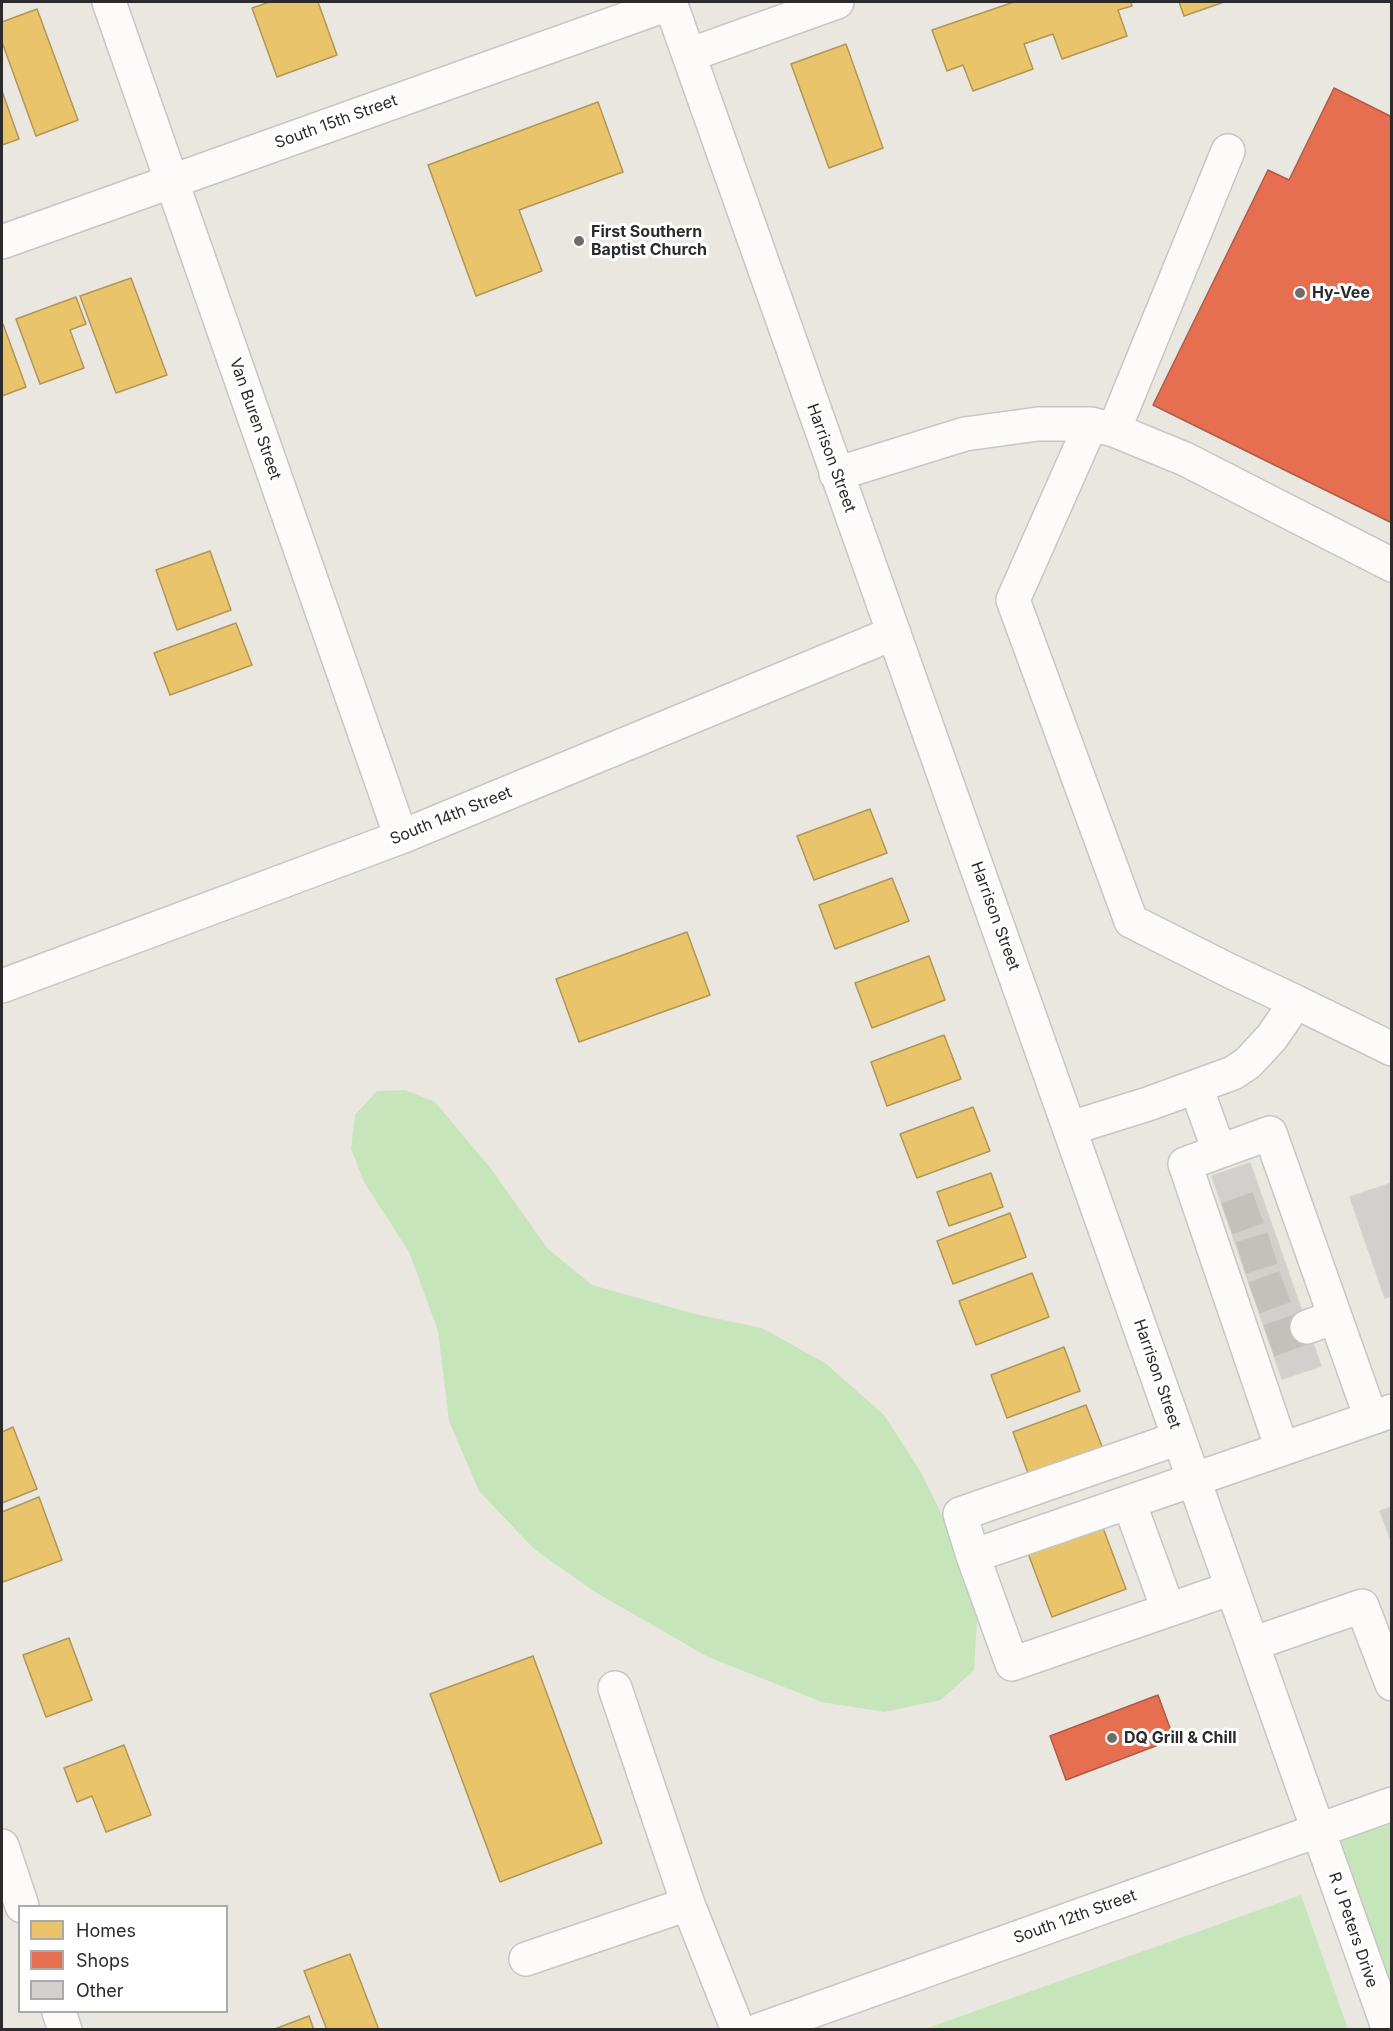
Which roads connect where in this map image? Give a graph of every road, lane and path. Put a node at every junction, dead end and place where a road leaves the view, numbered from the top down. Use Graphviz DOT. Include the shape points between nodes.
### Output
graph roads {
  1 [pos="109,2"];
  2 [pos="671,2"];
  3 [pos="837,2"];
  4 [pos="689,55"];
  5 [pos="1228,151"];
  6 [pos="171,181"];
  7 [pos="2,242"];
  8 [pos="1103,427"];
  9 [pos="836,474"];
  10 [pos="1392,565"];
  11 [pos="894,633"];
  12 [pos="401,837"];
  13 [pos="2,986"];
  14 [pos="1296,1002"];
  15 [pos="1392,1049"];
  16 [pos="1196,1087"];
  17 [pos="1071,1128"];
  18 [pos="1219,1151"];
  19 [pos="1381,1415"];
  20 [pos="1179,1438"];
  21 [pos="1282,1449"];
  22 [pos="1194,1479"];
  23 [pos="1129,1502"];
  24 [pos="973,1556"];
  25 [pos="1232,1588"];
  26 [pos="1168,1610"];
  27 [pos="1252,1644"];
  28 [pos="1392,1684"];
  29 [pos="615,1688"];
  30 [pos="1392,1804"];
  31 [pos="1318,1831"];
  32 [pos="2,1846"];
  33 [pos="688,1904"];
  34 [pos="22,1905"];
  35 [pos="526,1959"];
  36 [pos="59,2013"];
  37 [pos="65,2030"];
  38 [pos="738,2030"];
  39 [pos="759,2030"];
  40 [pos="1389,2030"];
  1 -- 6 [label="street, Van Buren Street"];
  2 -- 4 [label="street, Harrison Street"];
  2 -- 6 [label="street, South 15th Street"];
  3 -- 4 [label="street"];
  4 -- 9 [label="street, Harrison Street"];
  5 -- 8 [label="street"];
  6 -- 7 [label="street, South 15th Street"];
  6 -- 12 [label="street, Van Buren Street"];
  8 -- 9 [label="street" via="1038,424 965,434"];
  8 -- 10 [label="street" via="1185,459"];
  8 -- 14 [label="street" via="1013,600 1131,921"];
  9 -- 11 [label="street, Harrison Street"];
  11 -- 12 [label="street, South 14th Street"];
  11 -- 17 [label="street, Harrison Street"];
  12 -- 13 [label="street, South 14th Street"];
  14 -- 15 [label="street"];
  14 -- 16 [label="street" via="1248,1063"];
  16 -- 17 [label="street"];
  16 -- 18 [label="street"];
  17 -- 20 [label="street, Harrison Street"];
  18 -- 19 [label="street" via="1270,1133 1278,1200 1321,1322"];
  18 -- 21 [label="street" via="1185,1164 1216,1223 1258,1345"];
  19 -- 21 [label="street"];
  20 -- 22 [label="street, Harrison Street"];
  20 -- 24 [label="street" via="960,1514"];
  21 -- 22 [label="street"];
  22 -- 23 [label="street"];
  22 -- 25 [label="street, Harrison Street"];
  23 -- 24 [label="street"];
  23 -- 26 [label="street"];
  24 -- 26 [label="street" via="1012,1664"];
  25 -- 26 [label="street"];
  25 -- 27 [label="street, Harrison Street"];
  27 -- 28 [label="street" via="1362,1606"];
  27 -- 31 [label="street, Harrison Street"];
  29 -- 33 [label="street"];
  30 -- 31 [label="street, South 12th Street"];
  31 -- 39 [label="street, South 12th Street"];
  31 -- 40 [label="street, R J Peters Drive"];
  32 -- 34 [label="street"];
  33 -- 35 [label="street"];
  33 -- 38 [label="street"];
  36 -- 37 [label="street"];
}
